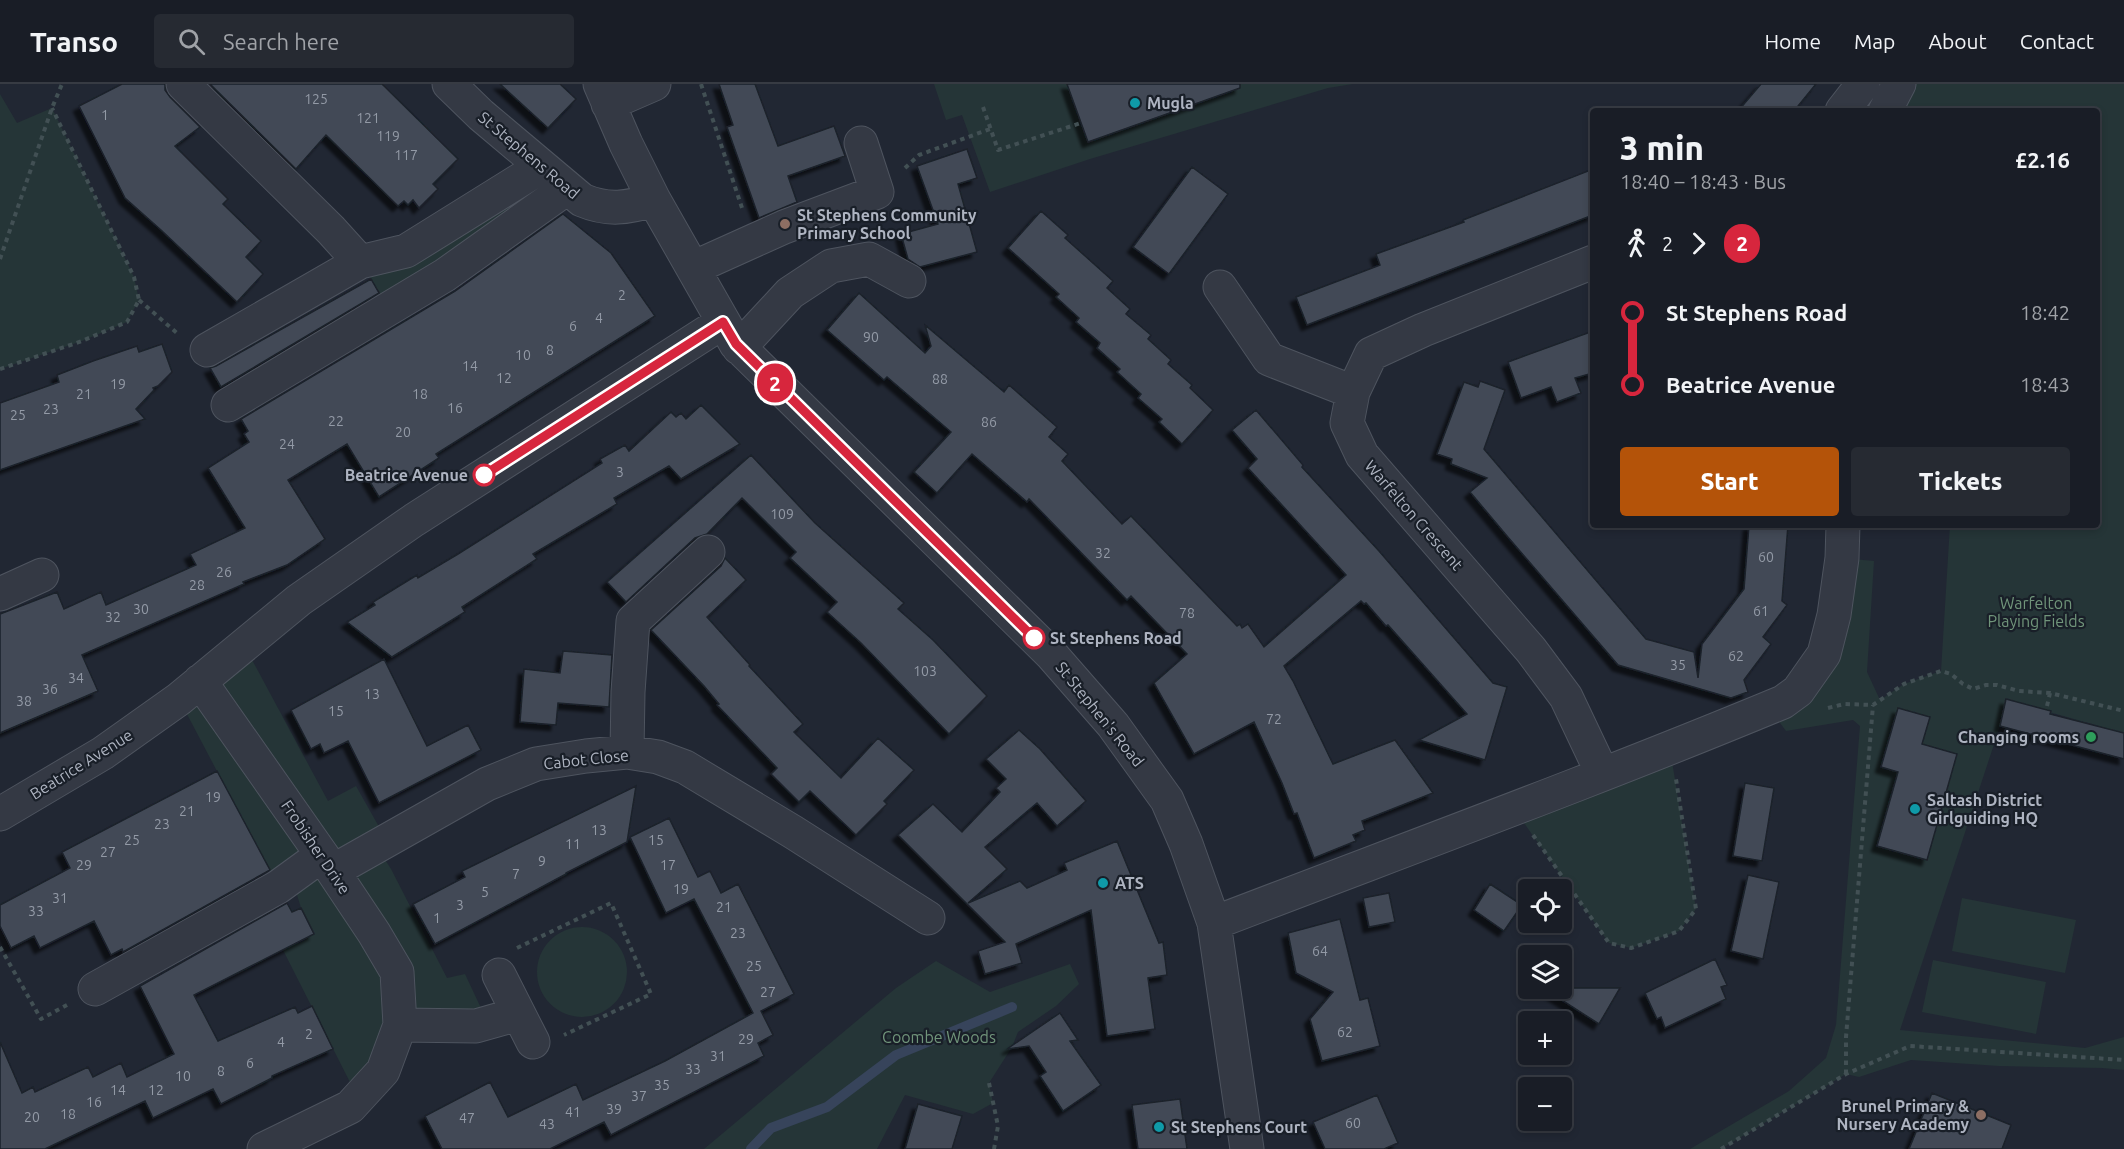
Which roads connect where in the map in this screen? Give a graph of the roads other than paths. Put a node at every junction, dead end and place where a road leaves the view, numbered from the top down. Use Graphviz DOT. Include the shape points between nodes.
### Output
graph roads {
  1 [pos="183,84"];
  2 [pos="449,84"];
  3 [pos="654,84"];
  4 [pos="1863,84"];
  5 [pos="1899,84"];
  6 [pos="604,94"];
  7 [pos="1844,108"];
  8 [pos="1887,108"];
  9 [pos="861,143"];
  10 [pos="541,167"];
  11 [pos="567,188"];
  12 [pos="654,200"];
  13 [pos="360,262"];
  14 [pos="1590,263"];
  15 [pos="693,268"];
  16 [pos="909,281"];
  17 [pos="1220,288"];
  18 [pos="731,335"];
  19 [pos="207,350"];
  20 [pos="1353,392"];
  21 [pos="228,405"];
  22 [pos="1843,528"];
  23 [pos="708,552"];
  24 [pos="42,575"];
  25 [pos="0,594"];
  26 [pos="200,681"];
  27 [pos="627,752"];
  28 [pos="1602,773"];
  29 [pos="0,814"];
  30 [pos="328,863"];
  31 [pos="928,918"];
  32 [pos="1214,923"];
  33 [pos="499,975"];
  34 [pos="95,989"];
  35 [pos="518,1014"];
  36 [pos="400,1025"];
  37 [pos="533,1042"];
  38 [pos="264,1149"];
  39 [pos="1247,1149"];
  1 -- 13 [label="street"];
  2 -- 10 [label="street, St Stephens Road"];
  3 -- 6 [label="street"];
  4 -- 7 [label="street"];
  5 -- 8 [label="street"];
  6 -- 12 [label="street, St Stephen's Road"];
  9 -- 15 [label="street" via="877,192 784,227"];
  10 -- 11 [label="street, St Stephens Road"];
  10 -- 13 [label="street" via="406,251"];
  11 -- 12 [label="street, St Stephens Road" via="598,207 619,208"];
  11 -- 21 [label="street" via="446,274"];
  12 -- 15 [label="street, St Stephen's Road"];
  13 -- 19 [label="street"];
  14 -- 20 [label="street, Warfelton Crescent" via="1371,354"];
  15 -- 18 [label="street, St Stephen's Road"];
  16 -- 18 [label="street, Beatrice Avenue" via="869,259 831,266"];
  17 -- 20 [label="street" via="1269,359"];
  18 -- 26 [label="street, Beatrice Avenue" via="414,520 299,600"];
  18 -- 32 [label="street, St Stephen's Road" via="1051,654 1113,725 1167,800"];
  20 -- 28 [label="street, Warfelton Crescent" via="1347,423 1362,455 1531,650 1566,697"];
  22 -- 28 [label="street" via="1834,615 1824,654 1798,691 1783,702"];
  23 -- 27 [label="street" via="633,621"];
  24 -- 25 [label="street"];
  26 -- 29 [label="street, Beatrice Avenue" via="103,753"];
  26 -- 30 [label="street, Frobisher Drive"];
  27 -- 30 [label="street, Cabot Close" via="536,764"];
  27 -- 31 [label="street, Cabot Close" via="685,767"];
  28 -- 32 [label="street"];
  30 -- 34 [label="street, Cabot Close"];
  30 -- 36 [label="street, Frobisher Drive" via="397,972"];
  32 -- 39 [label="street, St Stephen's Road"];
  33 -- 35 [label="street"];
  35 -- 36 [label="street" via="476,1026"];
  35 -- 37 [label="street"];
  36 -- 38 [label="street, Frobisher Drive" via="382,1071 350,1107"];
}
